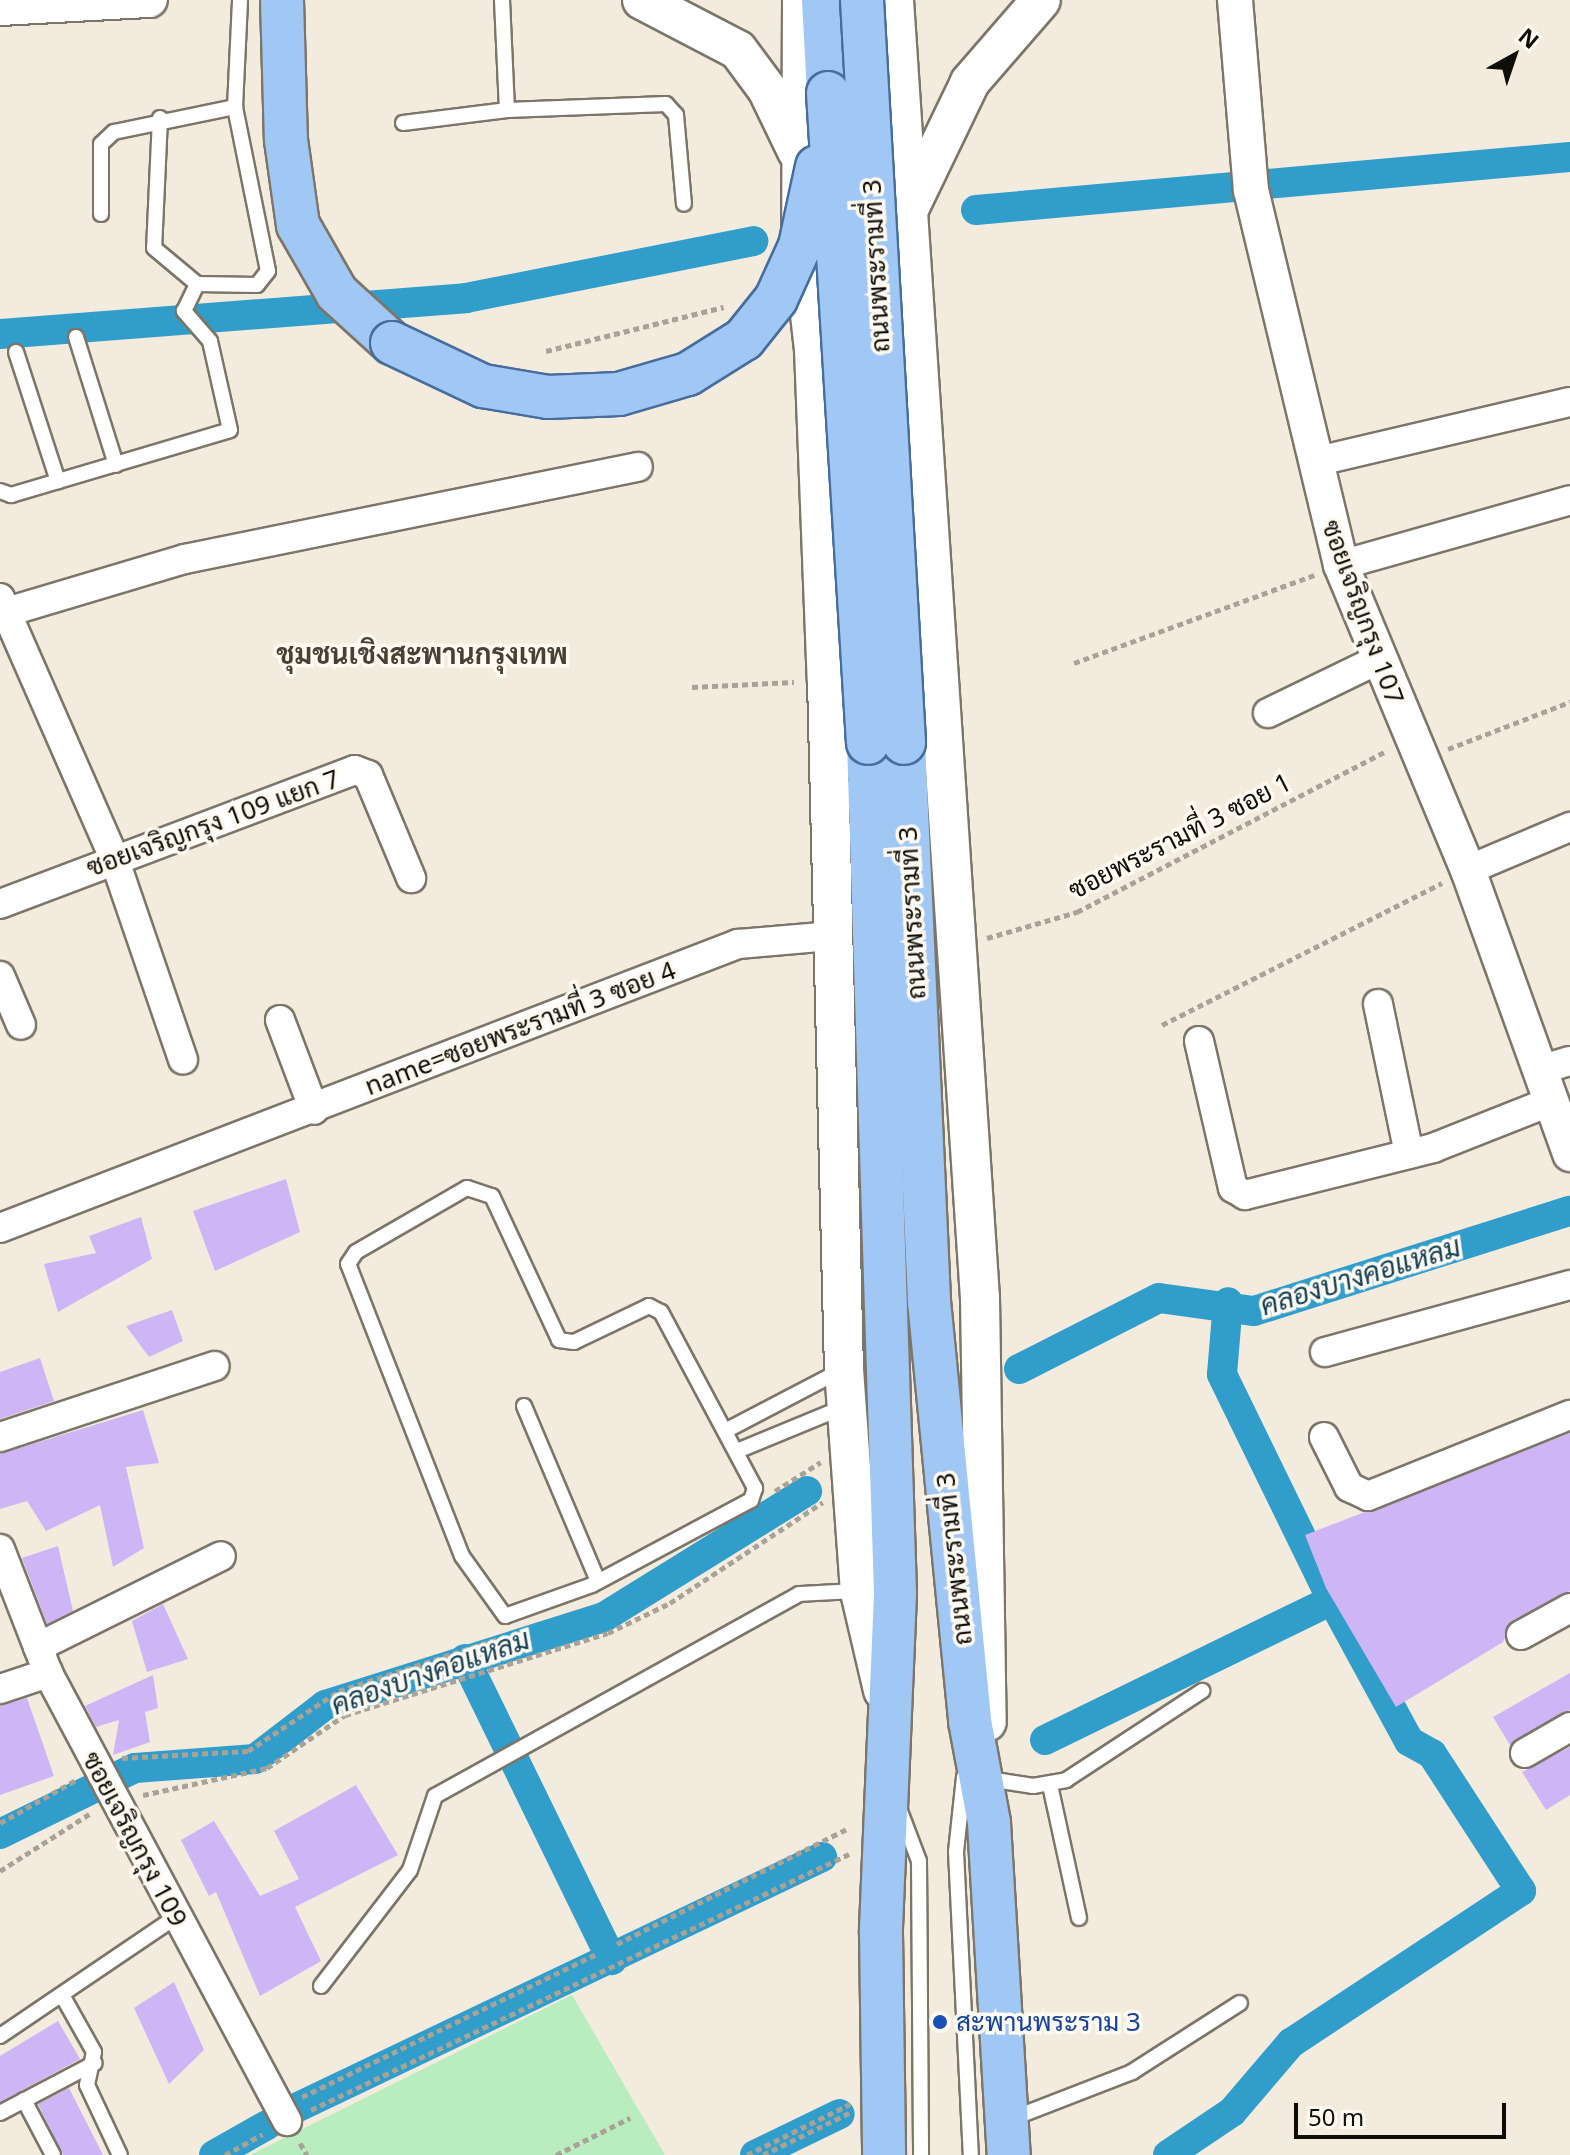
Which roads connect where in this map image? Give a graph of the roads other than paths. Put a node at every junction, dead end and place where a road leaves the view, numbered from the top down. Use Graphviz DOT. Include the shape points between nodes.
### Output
graph roads {
  1 [pos="150,0"];
  2 [pos="240,0"];
  3 [pos="282,0"];
  4 [pos="502,0"];
  5 [pos="642,0"];
  6 [pos="802,0"];
  7 [pos="823,0"];
  8 [pos="862,0"];
  9 [pos="894,0"];
  10 [pos="1041,0"];
  11 [pos="1235,0"];
  12 [pos="0,8"];
  13 [pos="828,93"];
  14 [pos="235,107"];
  15 [pos="507,110"];
  16 [pos="160,118"];
  17 [pos="403,123"];
  18 [pos="802,161"];
  19 [pos="684,204"];
  20 [pos="908,213"];
  21 [pos="101,214"];
  22 [pos="197,284"];
  23 [pos="76,337"];
  24 [pos="814,349"];
  25 [pos="16,352"];
  26 [pos="918,358"];
  27 [pos="1570,402"];
  28 [pos="1314,462"];
  29 [pos="116,465"];
  30 [pos="638,467"];
  31 [pos="58,481"];
  32 [pos="0,491"];
  33 [pos="1570,500"];
  34 [pos="1341,565"];
  35 [pos="2,608"];
  36 [pos="1377,660"];
  37 [pos="1268,713"];
  38 [pos="886,743"];
  39 [pos="1570,827"];
  40 [pos="114,858"];
  41 [pos="1468,870"];
  42 [pos="411,878"];
  43 [pos="0,904"];
  44 [pos="831,936"];
  45 [pos="0,976"];
  46 [pos="1378,1004"];
  47 [pos="280,1020"];
  48 [pos="21,1025"];
  49 [pos="1199,1041"];
  50 [pos="183,1059"];
  51 [pos="1554,1077"];
  52 [pos="314,1110"];
  53 [pos="1409,1154"];
  54 [pos="1570,1154"];
  55 [pos="0,1228"];
  56 [pos="1570,1285"];
  57 [pos="1325,1352"];
  58 [pos="215,1366"];
  59 [pos="845,1387"];
  60 [pos="524,1406"];
  61 [pos="1570,1415"];
  62 [pos="727,1430"];
  63 [pos="0,1437"];
  64 [pos="1324,1437"];
  65 [pos="737,1451"];
  66 [pos="0,1549"];
  67 [pos="221,1556"];
  68 [pos="598,1581"];
  69 [pos="7,1587"];
  70 [pos="860,1592"];
  71 [pos="1570,1608"];
  72 [pos="1521,1635"];
  73 [pos="43,1660"];
  74 [pos="0,1689"];
  75 [pos="1202,1691"];
  76 [pos="886,1701"];
  77 [pos="970,1721"];
  78 [pos="1570,1727"];
  79 [pos="1525,1753"];
  80 [pos="888,1778"];
  81 [pos="988,1779"];
  82 [pos="1050,1785"];
  83 [pos="989,1823"];
  84 [pos="176,1917"];
  85 [pos="1079,1918"];
  86 [pos="321,1986"];
  87 [pos="62,1995"];
  88 [pos="1240,2003"];
  89 [pos="0,2036"];
  90 [pos="95,2063"];
  91 [pos="24,2100"];
  92 [pos="0,2113"];
  93 [pos="284,2116"];
  94 [pos="1008,2137"];
  95 [pos="53,2155"];
  96 [pos="120,2155"];
  97 [pos="884,2155"];
  98 [pos="921,2155"];
  99 [pos="971,2155"];
  1 -- 12 [label="street"];
  2 -- 14 [label="lane"];
  3 -- 13 [label="main road, bridge" via="290,183 317,267 392,343 483,386 584,399 688,374 744,339 791,272"];
  4 -- 15 [label="lane"];
  5 -- 18 [label="main road" via="738,50 767,89"];
  6 -- 18 [label="main road, ถนนพระรามที่ 3"];
  7 -- 13 [label="main road, ถนนพระรามที่ 3"];
  8 -- 38 [label="main road, ถนนพระรามที่ 3, bridge"];
  9 -- 20 [label="main road, ถนนพระรามที่ 3"];
  10 -- 20 [label="main road" via="970,82"];
  11 -- 28 [label="street, ซอยเจริญกรุง 107" via="1250,176"];
  13 -- 38 [label="main road, ถนนพระรามที่ 3, bridge"];
  14 -- 16 [label="lane"];
  14 -- 22 [label="lane" via="268,271 257,285"];
  15 -- 17 [label="lane"];
  15 -- 19 [label="lane" via="666,104 676,115"];
  16 -- 21 [label="lane" via="129,124 101,144"];
  16 -- 22 [label="lane" via="154,248"];
  18 -- 24 [label="main road, ถนนพระรามที่ 3"];
  20 -- 26 [label="main road, ถนนพระรามที่ 3"];
  22 -- 29 [label="lane" via="184,319 210,341 230,430"];
  23 -- 29 [label="lane"];
  24 -- 26 [label="main road" via="836,300 859,290 898,308"];
  24 -- 44 [label="main road, ถนนพระรามที่ 3"];
  25 -- 31 [label="lane"];
  26 -- 81 [label="main road, ถนนพระรามที่ 3" via="980,1298"];
  27 -- 28 [label="street"];
  28 -- 34 [label="street, ซอยเจริญกรุง 107"];
  29 -- 31 [label="lane"];
  30 -- 35 [label="street" via="185,559"];
  31 -- 32 [label="lane"];
  33 -- 34 [label="street"];
  34 -- 36 [label="street, ซอยเจริญกรุง 107"];
  35 -- 40 [label="street"];
  36 -- 37 [label="street"];
  36 -- 41 [label="street, ซอยเจริญกรุง 107"];
  38 -- 76 [label="main road, ถนนพระรามที่ 3" via="895,1594"];
  38 -- 77 [label="main road, ถนนพระรามที่ 3" via="929,1301"];
  39 -- 41 [label="street"];
  40 -- 42 [label="street, ซอยเจริญกรุง 109 แยก 7" via="355,770 368,775"];
  40 -- 43 [label="street, ซอยเจริญกรุง 109 แยก 7"];
  40 -- 50 [label="street"];
  41 -- 51 [label="street, ซอยเจริญกรุง 107"];
  44 -- 52 [label="street, name=ซอยพระรามที่ 3 ซอย 4" via="738,944"];
  44 -- 59 [label="main road, ถนนพระรามที่ 3"];
  45 -- 48 [label="street"];
  46 -- 53 [label="street"];
  47 -- 52 [label="street"];
  49 -- 53 [label="street" via="1233,1188 1245,1195"];
  51 -- 53 [label="street"];
  51 -- 54 [label="street, ซอยเจริญกรุง 107"];
  52 -- 55 [label="street, name=ซอยพระรามที่ 3 ซอย 4"];
  56 -- 57 [label="street"];
  58 -- 63 [label="street"];
  59 -- 62 [label="lane"];
  59 -- 65 [label="lane"];
  59 -- 70 [label="main road, ถนนพระรามที่ 3"];
  60 -- 68 [label="lane"];
  61 -- 64 [label="street" via="1368,1496 1349,1487"];
  62 -- 65 [label="lane"];
  62 -- 68 [label="lane" via="661,1312 649,1306 574,1342 559,1340 482,1188 467,1188 356,1252 349,1278 462,1556 493,1605 505,1616"];
  65 -- 68 [label="lane" via="755,1488 751,1500"];
  66 -- 69 [label="street, ซอยเจริญกรุง 109"];
  67 -- 73 [label="street"];
  69 -- 73 [label="street, ซอยเจริญกรุง 109"];
  70 -- 76 [label="main road, ถนนพระรามที่ 3"];
  70 -- 86 [label="lane" via="799,1594 497,1756 435,1796 410,1870"];
  71 -- 72 [label="street"];
  73 -- 74 [label="street"];
  73 -- 84 [label="street, ซอยเจริญกรุง 109"];
  75 -- 82 [label="lane"];
  76 -- 80 [label="main road, ถนนพระรามที่ 3"];
  77 -- 83 [label="main road, ถนนพระรามที่ 3"];
  77 -- 99 [label="lane" via="956,1852"];
  78 -- 79 [label="street"];
  80 -- 97 [label="main road, ถนนพระรามที่ 3"];
  80 -- 98 [label="lane" via="919,1861"];
  81 -- 82 [label="lane"];
  81 -- 83 [label="main road, ถนนพระรามที่ 3"];
  82 -- 85 [label="lane"];
  83 -- 94 [label="main road, ถนนพระรามที่ 3"];
  84 -- 87 [label="lane"];
  84 -- 93 [label="street, ซอยเจริญกรุง 109"];
  87 -- 89 [label="lane"];
  87 -- 90 [label="lane"];
  88 -- 94 [label="lane" via="1132,2072"];
  90 -- 91 [label="lane"];
  90 -- 96 [label="lane" via="87,2085"];
  91 -- 92 [label="lane"];
  91 -- 95 [label="lane"];
}
